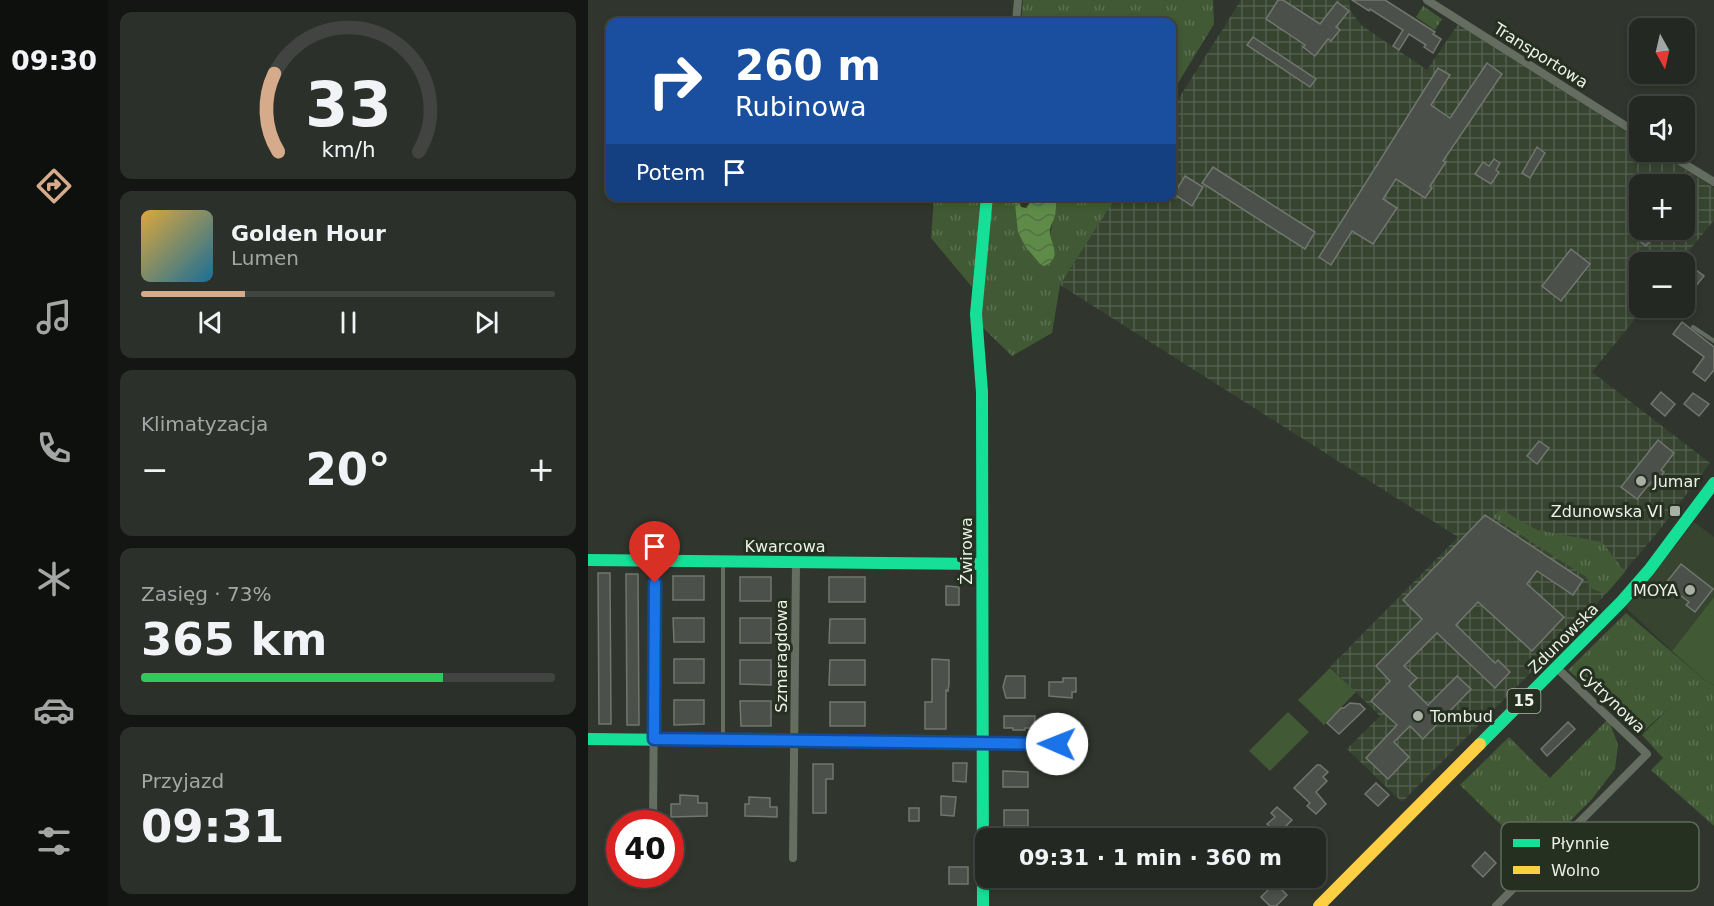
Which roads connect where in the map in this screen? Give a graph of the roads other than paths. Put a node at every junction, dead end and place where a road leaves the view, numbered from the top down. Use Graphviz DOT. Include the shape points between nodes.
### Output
graph roads {
  1 [pos="1018,0"];
  2 [pos="1427,0"];
  3 [pos="1016,18"];
  4 [pos="1629,128"];
  5 [pos="1681,162"];
  6 [pos="1714,182"];
  7 [pos="987,201"];
  8 [pos="1693,327"];
  9 [pos="1714,342"];
  10 [pos="1714,483"];
  11 [pos="588,560"];
  12 [pos="655,561"];
  13 [pos="723,562"];
  14 [pos="796,563"];
  15 [pos="982,564"];
  16 [pos="1557,668"];
  17 [pos="588,739"];
  18 [pos="654,739"];
  19 [pos="723,740"];
  20 [pos="796,741"];
  21 [pos="983,743"];
  22 [pos="1057,744"];
  23 [pos="653,810"];
  24 [pos="1579,822"];
  25 [pos="793,858"];
  26 [pos="1511,891"];
  27 [pos="983,906"];
  28 [pos="1319,906"];
  29 [pos="1496,906"];
  1 -- 3 [label="street"];
  2 -- 4 [label="street, Transportowa"];
  5 -- 6 [label="street"];
  7 -- 15 [label="street, Żwirowa" via="976,314 982,392"];
  8 -- 9 [label="lane"];
  10 -- 16 [label="street, Zdunowska / 15" via="1628,595"];
  11 -- 12 [label="street, Kwarcowa"];
  12 -- 13 [label="street, Kwarcowa"];
  12 -- 18 [label="street"];
  13 -- 14 [label="street, Kwarcowa"];
  13 -- 19 [label="lane"];
  14 -- 15 [label="street, Kwarcowa"];
  14 -- 20 [label="street, Szmaragdowa"];
  15 -- 21 [label="street, Żwirowa"];
  16 -- 24 [label="street, Cytrynowa" via="1647,754"];
  16 -- 28 [label="street, Zdunowska / 15"];
  17 -- 18 [label="street"];
  18 -- 19 [label="street"];
  18 -- 23 [label="street"];
  19 -- 20 [label="street"];
  20 -- 21 [label="street"];
  20 -- 25 [label="street, Szmaragdowa"];
  21 -- 22 [label="street"];
  21 -- 27 [label="street, Żwirowa"];
  26 -- 29 [label="street, Cytrynowa"];
}
